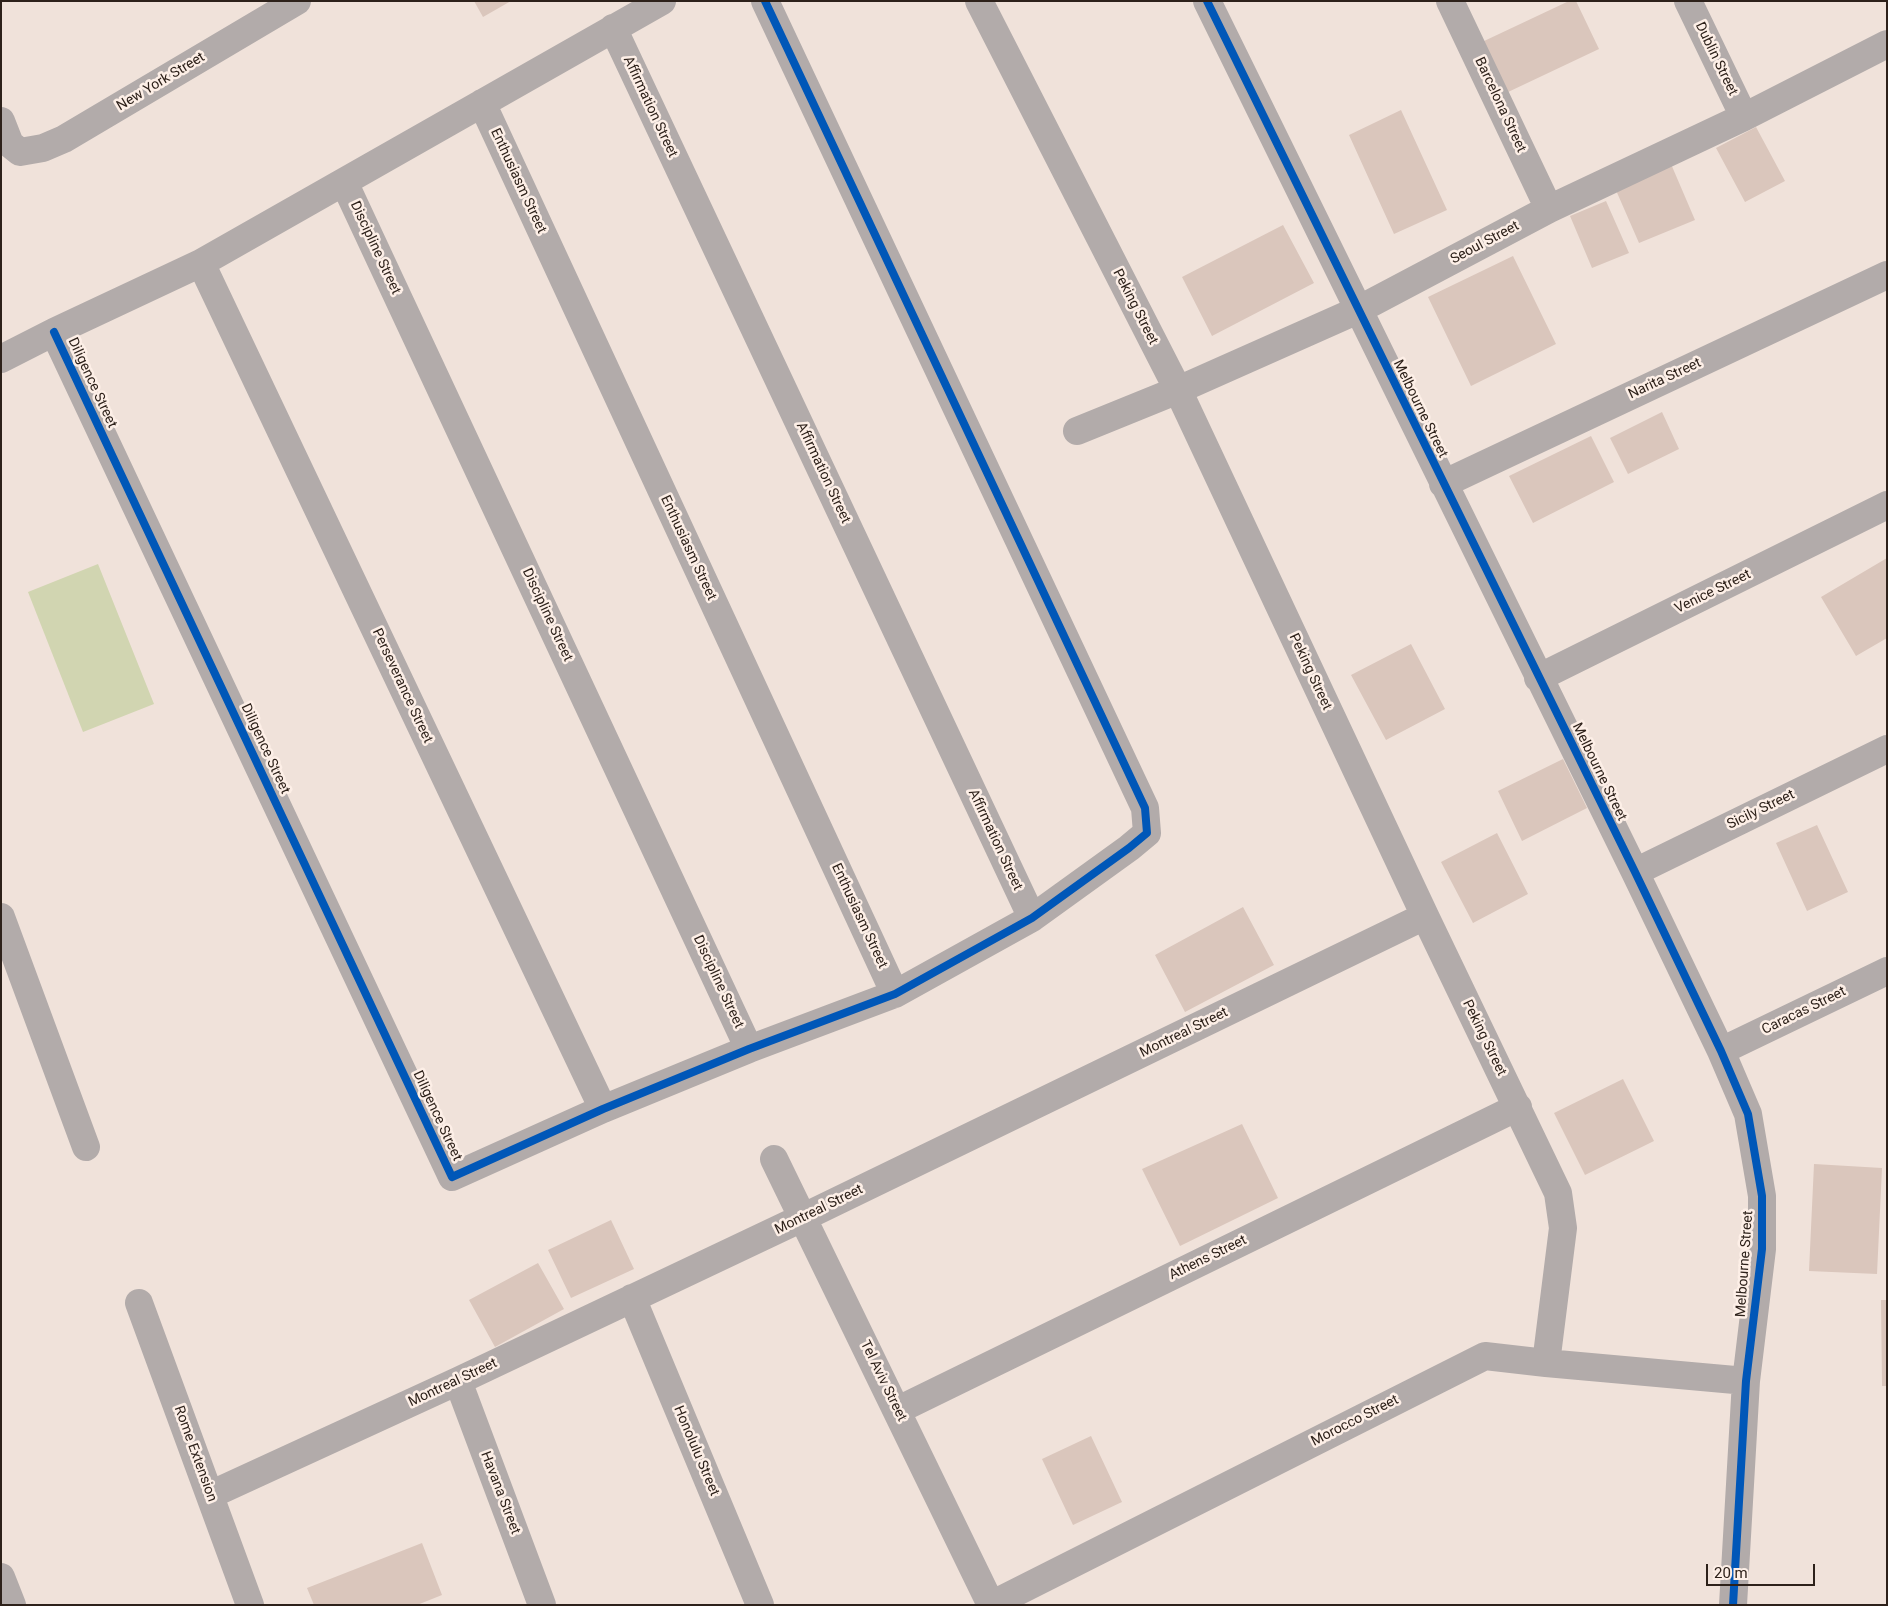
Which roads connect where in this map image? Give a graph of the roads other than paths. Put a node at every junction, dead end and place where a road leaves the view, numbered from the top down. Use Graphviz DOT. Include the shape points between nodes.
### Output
graph roads {
  1 [pos="298,1"];
  2 [pos="662,1"];
  3 [pos="765,1"];
  4 [pos="979,1"];
  5 [pos="1206,1"];
  6 [pos="1450,1"];
  7 [pos="1688,1"];
  8 [pos="613,28"];
  9 [pos="1887,44"];
  10 [pos="482,103"];
  11 [pos="1744,117"];
  12 [pos="1,121"];
  13 [pos="344,182"];
  14 [pos="1549,210"];
  15 [pos="201,263"];
  16 [pos="1887,275"];
  17 [pos="1358,310"];
  18 [pos="54,332"];
  19 [pos="1,359"];
  20 [pos="1178,390"];
  21 [pos="1077,431"];
  22 [pos="1443,484"];
  23 [pos="1887,505"];
  24 [pos="1538,678"];
  25 [pos="1887,749"];
  26 [pos="1635,872"];
  27 [pos="1425,916"];
  28 [pos="1,917"];
  29 [pos="1032,918"];
  30 [pos="1887,971"];
  31 [pos="895,994"];
  32 [pos="749,1049"];
  33 [pos="1721,1051"];
  34 [pos="1518,1107"];
  35 [pos="603,1109"];
  36 [pos="86,1147"];
  37 [pos="774,1159"];
  38 [pos="802,1218"];
  39 [pos="632,1298"];
  40 [pos="139,1303"];
  41 [pos="1546,1363"];
  42 [pos="458,1381"];
  43 [pos="1746,1381"];
  44 [pos="898,1410"];
  45 [pos="210,1495"];
  46 [pos="1,1577"];
  47 [pos="12,1605"];
  48 [pos="250,1605"];
  49 [pos="542,1605"];
  50 [pos="760,1605"];
  51 [pos="991,1605"];
  52 [pos="1734,1605"];
  1 -- 12 [label="street, New York Street" via="64,139 43,148 20,152 10,144"];
  2 -- 8 [label="street"];
  3 -- 29 [label="street" via="1145,808 1147,833"];
  4 -- 20 [label="street, Peking Street"];
  5 -- 17 [label="street, Melbourne Street"];
  6 -- 14 [label="street, Barcelona Street"];
  7 -- 11 [label="street, Dublin Street"];
  8 -- 10 [label="street"];
  8 -- 29 [label="street, Affirmation Street"];
  9 -- 11 [label="street, Seoul Street"];
  10 -- 13 [label="street"];
  10 -- 31 [label="street, Enthusiasm Street"];
  11 -- 14 [label="street, Seoul Street"];
  13 -- 15 [label="street"];
  13 -- 32 [label="street, Discipline Street"];
  14 -- 17 [label="street, Seoul Street"];
  15 -- 18 [label="street"];
  15 -- 35 [label="street, Perseverance Street"];
  16 -- 22 [label="street, Narita Street"];
  17 -- 20 [label="street, Seoul Street"];
  17 -- 22 [label="street, Melbourne Street"];
  18 -- 19 [label="street"];
  18 -- 35 [label="street, Diligence Street" via="452,1177"];
  20 -- 21 [label="street, Seoul Street"];
  20 -- 27 [label="street, Peking Street"];
  22 -- 24 [label="street, Melbourne Street"];
  23 -- 24 [label="street, Venice Street"];
  24 -- 26 [label="street, Melbourne Street"];
  25 -- 26 [label="street, Sicily Street"];
  26 -- 33 [label="street, Melbourne Street"];
  27 -- 34 [label="street, Peking Street"];
  27 -- 38 [label="street, Montreal Street"];
  28 -- 36 [label="street"];
  29 -- 31 [label="street"];
  30 -- 33 [label="street, Caracas Street"];
  31 -- 32 [label="street"];
  32 -- 35 [label="street"];
  33 -- 43 [label="street, Melbourne Street" via="1748,1114 1762,1196 1762,1249"];
  34 -- 41 [label="street, Peking Street" via="1558,1193 1563,1228"];
  34 -- 44 [label="street, Athens Street"];
  37 -- 38 [label="street, Tel Aviv Street"];
  38 -- 39 [label="street, Montreal Street"];
  38 -- 44 [label="street, Tel Aviv Street"];
  39 -- 42 [label="street, Montreal Street"];
  39 -- 50 [label="street, Honolulu Street"];
  40 -- 45 [label="street, Rome Extension"];
  41 -- 43 [label="street, Morocco Street"];
  41 -- 51 [label="street, Morocco Street" via="1485,1356"];
  42 -- 45 [label="street, Montreal Street"];
  42 -- 49 [label="street, Havana Street"];
  43 -- 52 [label="street, Melbourne Street"];
  44 -- 51 [label="street, Tel Aviv Street"];
  45 -- 48 [label="street, Rome Extension"];
  46 -- 47 [label="street"];
}
